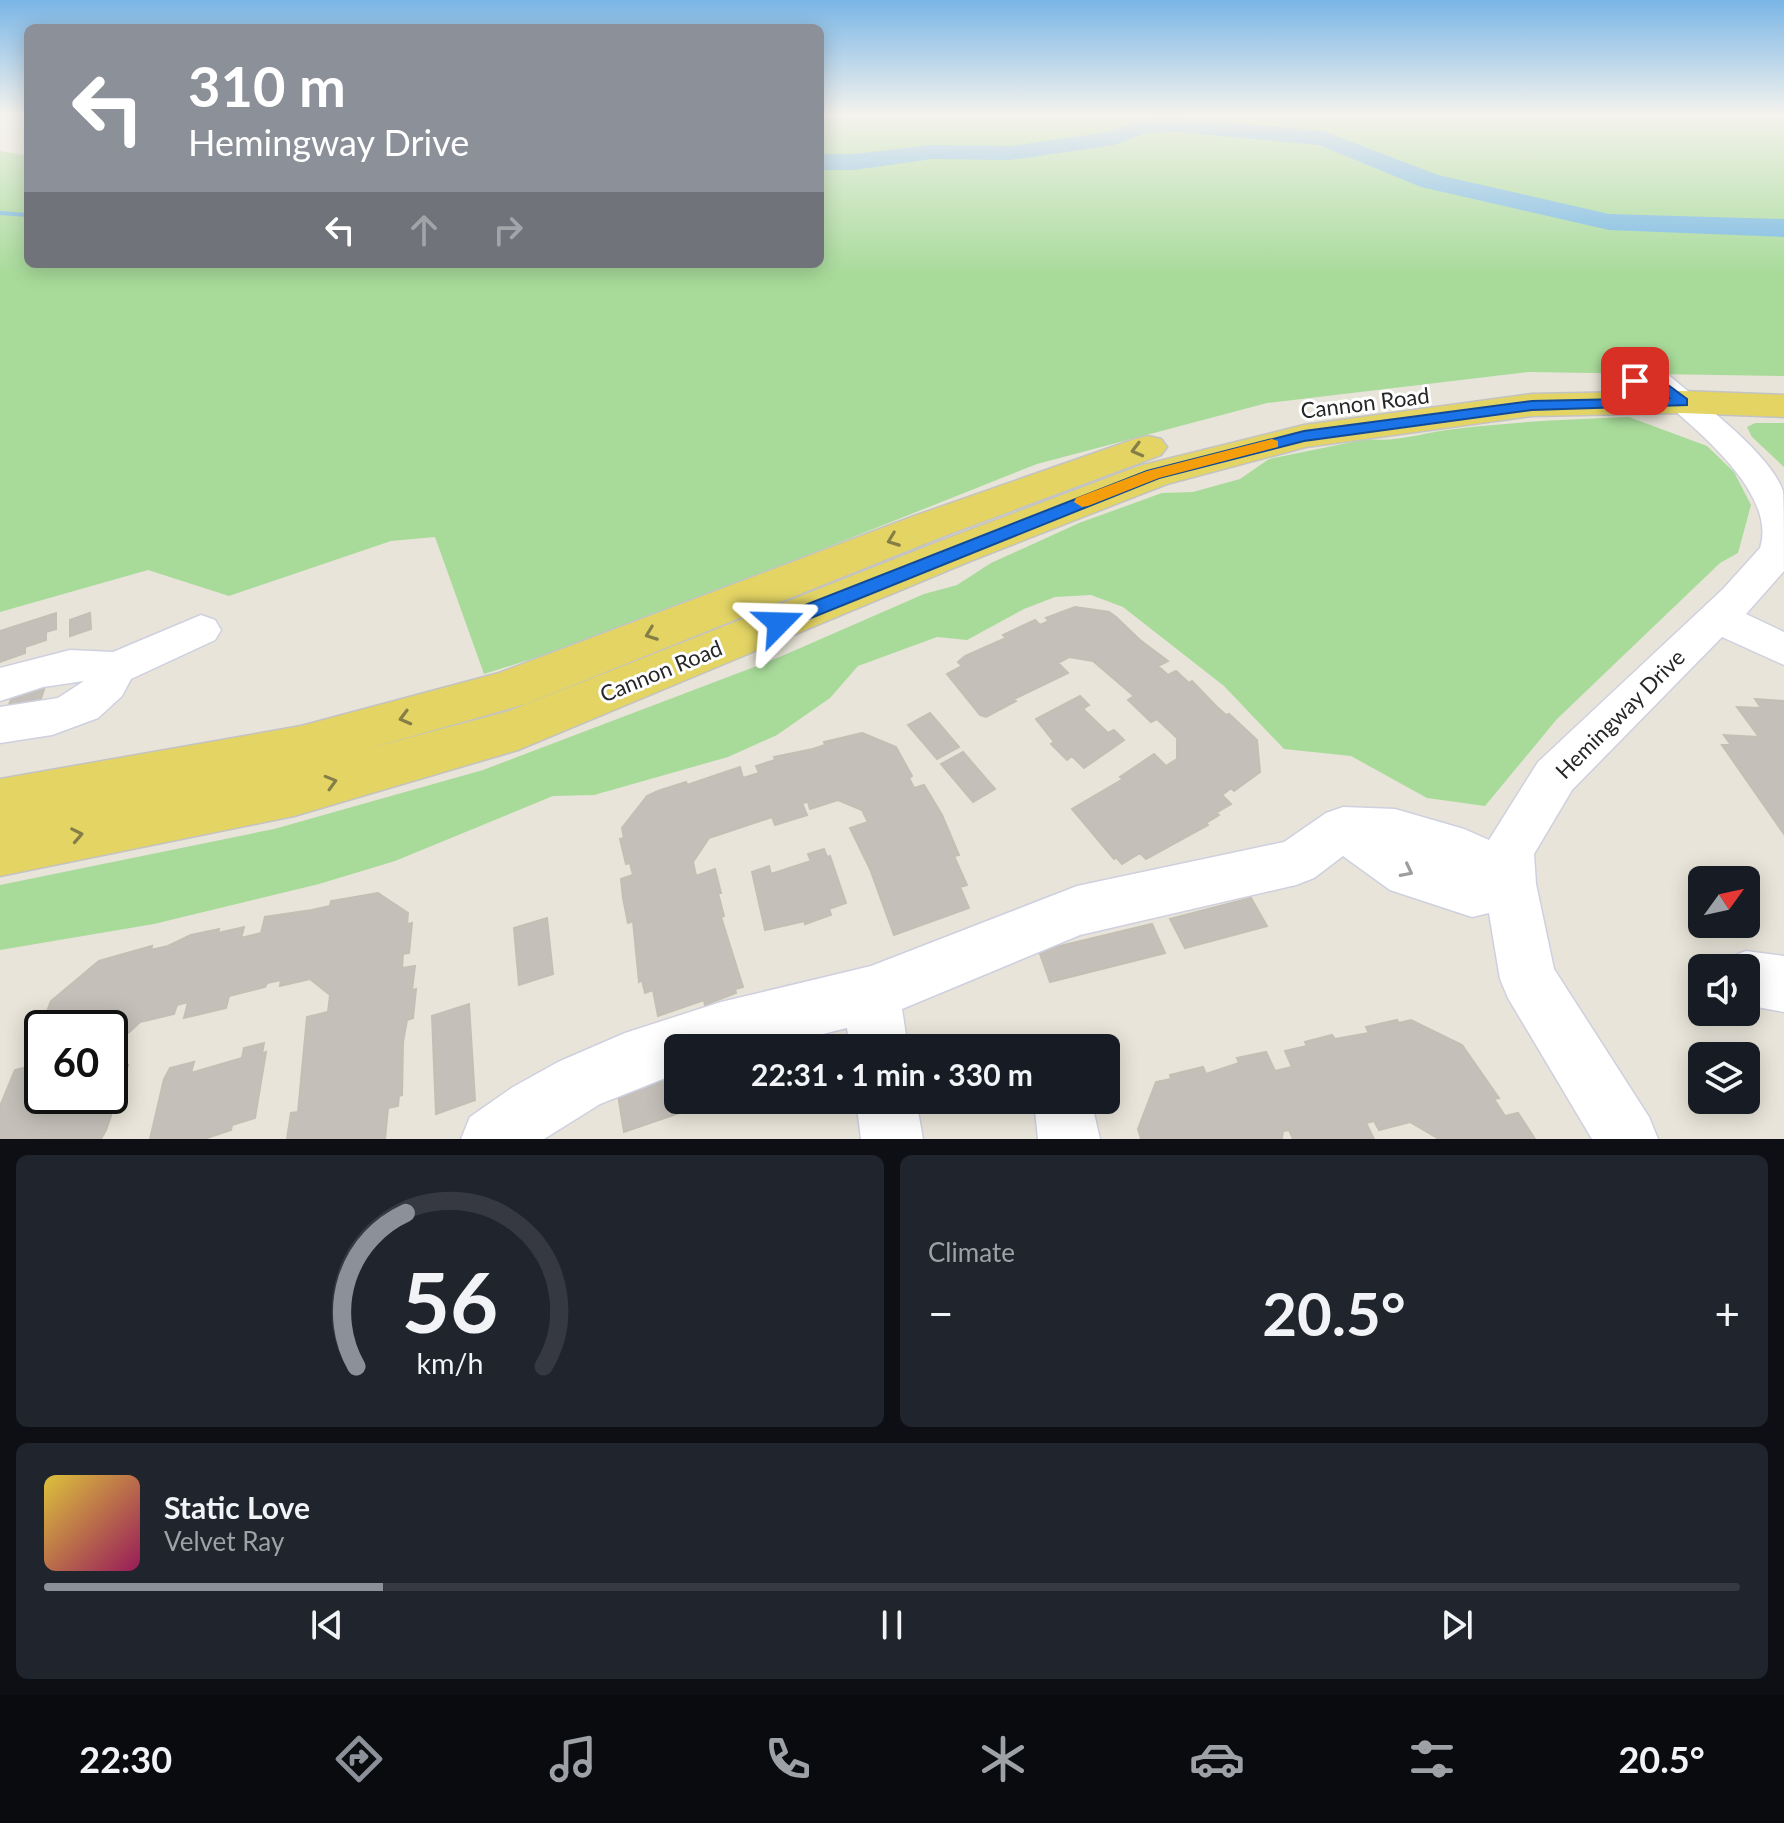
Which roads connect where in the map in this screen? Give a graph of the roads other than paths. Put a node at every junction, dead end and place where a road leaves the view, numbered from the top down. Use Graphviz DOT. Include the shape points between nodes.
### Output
graph roads {
  1 [pos="1784,384"];
  2 [pos="1669,391"];
  3 [pos="1784,406"];
  4 [pos="1718,618"];
  5 [pos="201,630"];
  6 [pos="1784,650"];
  7 [pos="116,668"];
  8 [pos="0,685"];
  9 [pos="0,725"];
  10 [pos="0,803"];
  11 [pos="0,850"];
  12 [pos="1510,884"];
  13 [pos="1760,980"];
  14 [pos="1784,984"];
  15 [pos="875,1021"];
  16 [pos="888,1114"];
  17 [pos="492,1139"];
  18 [pos="892,1139"];
  19 [pos="1627,1139"];
  1 -- 2 [label="main road, Cannon Road"];
  2 -- 3 [label="main road, Cannon Road"];
  2 -- 4 [label="street, Hemingway Drive" via="1763,479 1776,503 1781,530 1777,550"];
  2 -- 10 [label="main road, Cannon Road, one-way" via="1509,384 1280,414 1128,452 508,690 301,747"];
  11 -- 2 [label="main road, Cannon Road, one-way" via="294,793 518,729 953,552 1168,471 1304,436"];
  4 -- 6 [label="street"];
  4 -- 12 [label="street, Hemingway Drive" via="1555,776 1509,851"];
  5 -- 7 [label="street"];
  7 -- 8 [label="street" via="61,665"];
  7 -- 9 [label="street" via="109,685 85,707"];
  12 -- 15 [label="street" via="1472,893 1408,874 1343,828 1296,862 1077,911"];
  12 -- 19 [label="street, Hemingway Drive" via="1528,979"];
  13 -- 14 [label="street"];
  15 -- 17 [label="street" via="661,1047 578,1082"];
  16 -- 18 [label="street"];
}
